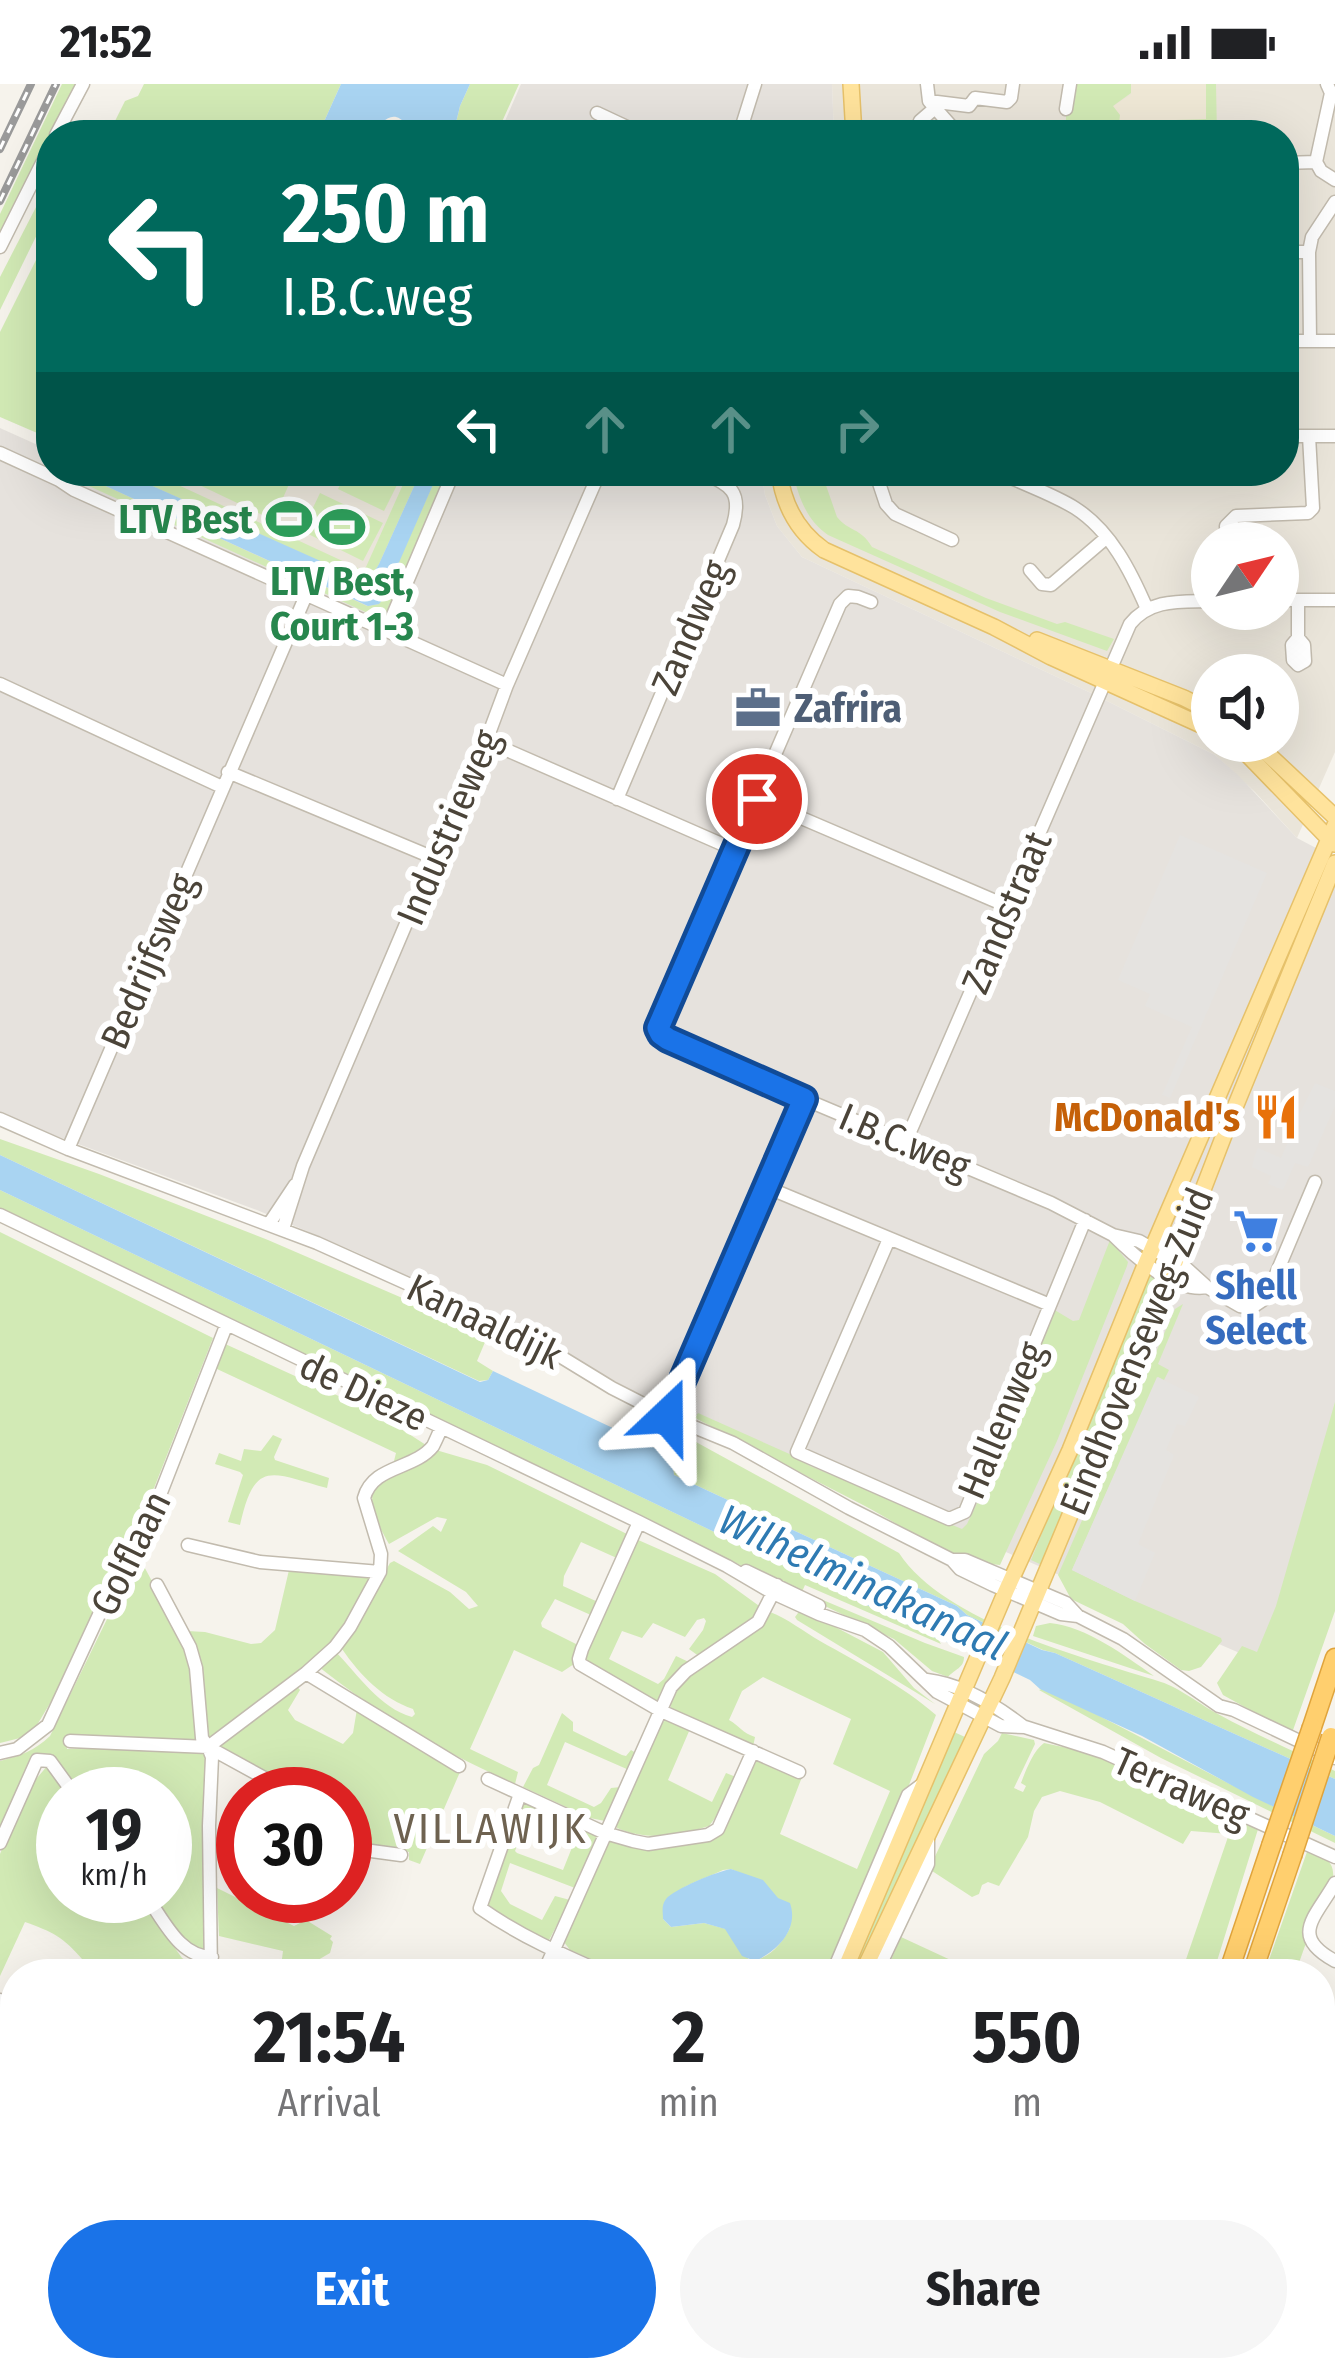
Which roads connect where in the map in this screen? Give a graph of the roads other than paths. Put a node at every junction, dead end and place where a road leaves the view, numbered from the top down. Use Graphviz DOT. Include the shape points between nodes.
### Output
graph roads {
  1 [pos="82,84"];
  2 [pos="755,84"];
  3 [pos="851,84"];
  4 [pos="927,84"];
  5 [pos="1012,84"];
  6 [pos="1070,84"];
  7 [pos="1331,85"];
  8 [pos="932,105"];
  9 [pos="1066,109"];
  10 [pos="598,113"];
  11 [pos="64,120"];
  12 [pos="613,120"];
  13 [pos="744,120"];
  14 [pos="853,120"];
  15 [pos="921,120"];
  16 [pos="946,120"];
  17 [pos="1316,162"];
  18 [pos="1299,163"];
  19 [pos="36,175"];
  20 [pos="1335,180"];
  21 [pos="1335,202"];
  22 [pos="0,247"];
  23 [pos="1299,252"];
  24 [pos="1309,252"];
  25 [pos="1335,340"];
  26 [pos="1299,341"];
  27 [pos="1310,341"];
  28 [pos="1299,436"];
  29 [pos="1309,436"];
  30 [pos="1335,436"];
  31 [pos="0,452"];
  32 [pos="36,469"];
  33 [pos="68,486"];
  34 [pos="448,486"];
  35 [pos="594,486"];
  36 [pos="728,486"];
  37 [pos="782,486"];
  38 [pos="880,486"];
  39 [pos="1026,486"];
  40 [pos="1230,522"];
  41 [pos="1106,538"];
  42 [pos="952,540"];
  43 [pos="1030,570"];
  44 [pos="307,593"];
  45 [pos="1299,600"];
  46 [pos="1335,600"];
  47 [pos="871,602"];
  48 [pos="1191,602"];
  49 [pos="1147,609"];
  50 [pos="387,629"];
  51 [pos="1298,630"];
  52 [pos="1298,638"];
  53 [pos="1107,675"];
  54 [pos="0,684"];
  55 [pos="508,685"];
  56 [pos="1191,705"];
  57 [pos="1191,719"];
  58 [pos="487,741"];
  59 [pos="1257,762"];
  60 [pos="1276,762"];
  61 [pos="228,772"];
  62 [pos="222,787"];
  63 [pos="1334,793"];
  64 [pos="1310,794"];
  65 [pos="617,799"];
  66 [pos="757,799"];
  67 [pos="1334,831"];
  68 [pos="734,849"];
  69 [pos="434,858"];
  70 [pos="1335,862"];
  71 [pos="1335,880"];
  72 [pos="1322,893"];
  73 [pos="1007,906"];
  74 [pos="804,1099"];
  75 [pos="0,1119"];
  76 [pos="905,1141"];
  77 [pos="68,1149"];
  78 [pos="1315,1182"];
  79 [pos="766,1186"];
  80 [pos="0,1216"];
  81 [pos="1085,1220"];
  82 [pos="276,1226"];
  83 [pos="889,1239"];
  84 [pos="1149,1256"];
  85 [pos="1172,1270"];
  86 [pos="1049,1305"];
  87 [pos="226,1326"];
  88 [pos="667,1416"];
  89 [pos="441,1427"];
  90 [pos="639,1522"];
  91 [pos="188,1545"];
  92 [pos="380,1572"];
  93 [pos="157,1585"];
  94 [pos="1009,1586"];
  95 [pos="775,1589"];
  96 [pos="1035,1596"];
  97 [pos="1335,1658"];
  98 [pos="307,1673"];
  99 [pos="962,1698"];
  100 [pos="661,1711"];
  101 [pos="986,1711"];
  102 [pos="1333,1732"];
  103 [pos="70,1741"];
  104 [pos="208,1747"];
  105 [pos="753,1751"];
  106 [pos="0,1753"];
  107 [pos="1335,1758"];
  108 [pos="459,1766"];
  109 [pos="54,1767"];
  110 [pos="244,1767"];
  111 [pos="799,1772"];
  112 [pos="488,1779"];
  113 [pos="927,1781"];
  114 [pos="520,1794"];
  115 [pos="605,1833"];
  116 [pos="928,1834"];
  117 [pos="0,1843"];
  118 [pos="372,1851"];
  119 [pos="401,1855"];
  120 [pos="1335,1857"];
  121 [pos="1335,1883"];
  122 [pos="166,1923"];
  123 [pos="553,1951"];
  124 [pos="212,1957"];
  125 [pos="550,1959"];
  126 [pos="572,1959"];
  127 [pos="838,1959"];
  128 [pos="850,1959"];
  129 [pos="869,1959"];
  130 [pos="883,1959"];
  131 [pos="1233,1959"];
  132 [pos="1257,1959"];
  133 [pos="1331,1959"];
  1 -- 11 [label="street"];
  2 -- 13 [label="street"];
  3 -- 14 [label="main road"];
  4 -- 8 [label="street"];
  5 -- 8 [label="street" via="1007,102"];
  6 -- 9 [label="street"];
  7 -- 17 [label="street"];
  8 -- 15 [label="street"];
  8 -- 16 [label="street"];
  10 -- 12 [label="street"];
  17 -- 18 [label="street"];
  17 -- 20 [label="street"];
  19 -- 22 [label="street"];
  21 -- 24 [label="street"];
  23 -- 24 [label="street"];
  24 -- 27 [label="street"];
  25 -- 27 [label="street"];
  26 -- 27 [label="street"];
  28 -- 29 [label="street"];
  29 -- 30 [label="street"];
  29 -- 40 [label="street" via="1313,508"];
  31 -- 32 [label="street"];
  33 -- 44 [label="street"];
  34 -- 50 [label="street"];
  35 -- 55 [label="street, Industrieweg"];
  36 -- 65 [label="street, Zandweg" via="737,508 733,525"];
  37 -- 53 [label="main road" via="816,544"];
  38 -- 42 [label="street" via="896,514"];
  39 -- 41 [label="street" via="1079,511"];
  41 -- 43 [label="street" via="1051,585"];
  41 -- 49 [label="street"];
  44 -- 50 [label="street"];
  44 -- 61 [label="street, Bedrijfsweg"];
  45 -- 46 [label="street"];
  47 -- 66 [label="street" via="848,596 840,604"];
  48 -- 49 [label="street"];
  49 -- 53 [label="street, Zandstraat" via="1130,625"];
  50 -- 55 [label="street"];
  51 -- 52 [label="street"];
  53 -- 56 [label="main road"];
  53 -- 57 [label="main road"];
  53 -- 73 [label="street, Zandstraat"];
  54 -- 62 [label="street"];
  55 -- 58 [label="street, Industrieweg"];
  58 -- 65 [label="street"];
  58 -- 69 [label="street, Industrieweg"];
  59 -- 67 [label="main road"];
  60 -- 64 [label="main road"];
  61 -- 62 [label="street, Bedrijfsweg"];
  61 -- 69 [label="street"];
  62 -- 77 [label="street, Bedrijfsweg"];
  63 -- 64 [label="main road"];
  64 -- 67 [label="main road"];
  65 -- 68 [label="street"];
  66 -- 68 [label="street"];
  66 -- 73 [label="street"];
  67 -- 84 [label="main road, Eindhovenseweg-Zuid"];
  68 -- 74 [label="street, I.B.C.weg" via="659,1031"];
  69 -- 82 [label="street, Industrieweg"];
  70 -- 72 [label="main road, Eindhovenseweg-Zuid"];
  71 -- 72 [label="main road"];
  72 -- 85 [label="main road, Eindhovenseweg-Zuid"];
  73 -- 76 [label="street, Zandstraat"];
  74 -- 76 [label="street, I.B.C.weg"];
  74 -- 79 [label="street"];
  75 -- 77 [label="street, Kanaaldijk"];
  76 -- 81 [label="street, I.B.C.weg"];
  77 -- 82 [label="street, Kanaaldijk"];
  78 -- 85 [label="street, I.B.C.weg" via="1260,1304 1246,1308"];
  79 -- 83 [label="street, Hallenweg"];
  79 -- 88 [label="street"];
  80 -- 87 [label="street, de Dieze"];
  81 -- 84 [label="street, I.B.C.weg" via="1139,1241"];
  81 -- 86 [label="street"];
  82 -- 88 [label="street, Kanaaldijk" via="558,1354"];
  83 -- 86 [label="street, Hallenweg"];
  83 -- 86 [label="street, Hallenweg" via="797,1452 949,1520 965,1512"];
  84 -- 85 [label="street, I.B.C.weg"];
  84 -- 94 [label="main road, Eindhovenseweg-Zuid"];
  85 -- 96 [label="main road, Eindhovenseweg-Zuid"];
  87 -- 89 [label="street, de Dieze"];
  87 -- 106 [label="street, Golflaan" via="152,1518 48,1725"];
  88 -- 94 [label="street, Kanaaldijk"];
  89 -- 90 [label="street, de Dieze"];
  89 -- 92 [label="street" via="428,1450 366,1490"];
  90 -- 95 [label="street, de Dieze"];
  90 -- 100 [label="street" via="579,1659"];
  91 -- 92 [label="street" via="260,1562"];
  92 -- 98 [label="street" via="350,1627"];
  93 -- 104 [label="street" via="190,1647"];
  94 -- 96 [label="street, Kanaaldijk"];
  94 -- 99 [label="main road, Eindhovenseweg-Zuid"];
  95 -- 99 [label="street, de Dieze" via="865,1630 937,1692"];
  95 -- 100 [label="street" via="752,1628 679,1677"];
  96 -- 101 [label="main road, Eindhovenseweg-Zuid"];
  96 -- 107 [label="street, Kanaaldijk"];
  97 -- 131 [label="highway, bridge"];
  98 -- 104 [label="street"];
  98 -- 108 [label="street"];
  99 -- 101 [label="street, de Dieze"];
  99 -- 113 [label="main road, Eindhovenseweg-Zuid"];
  100 -- 105 [label="street"];
  100 -- 115 [label="street"];
  101 -- 116 [label="main road, Eindhovenseweg-Zuid"];
  101 -- 120 [label="street, Terraweg" via="1102,1752"];
  102 -- 132 [label="highway, bridge"];
  103 -- 104 [label="street"];
  104 -- 110 [label="street"];
  104 -- 124 [label="street"];
  105 -- 111 [label="street"];
  105 -- 115 [label="street" via="708,1835 648,1844"];
  109 -- 117 [label="street" via="37,1760"];
  112 -- 114 [label="street"];
  113 -- 127 [label="street, Eindhovenseweg-Zuid" via="908,1795"];
  113 -- 128 [label="main road, Eindhovenseweg-Zuid"];
  114 -- 115 [label="street"];
  114 -- 123 [label="street" via="480,1908"];
  115 -- 123 [label="street"];
  116 -- 129 [label="main road, Eindhovenseweg-Zuid"];
  116 -- 130 [label="street, Eindhovenseweg-Zuid" via="928,1864"];
  118 -- 119 [label="street"];
  121 -- 133 [label="street" via="1309,1933"];
  122 -- 124 [label="street" via="185,1950"];
  123 -- 125 [label="street"];
  123 -- 126 [label="street"];
}
